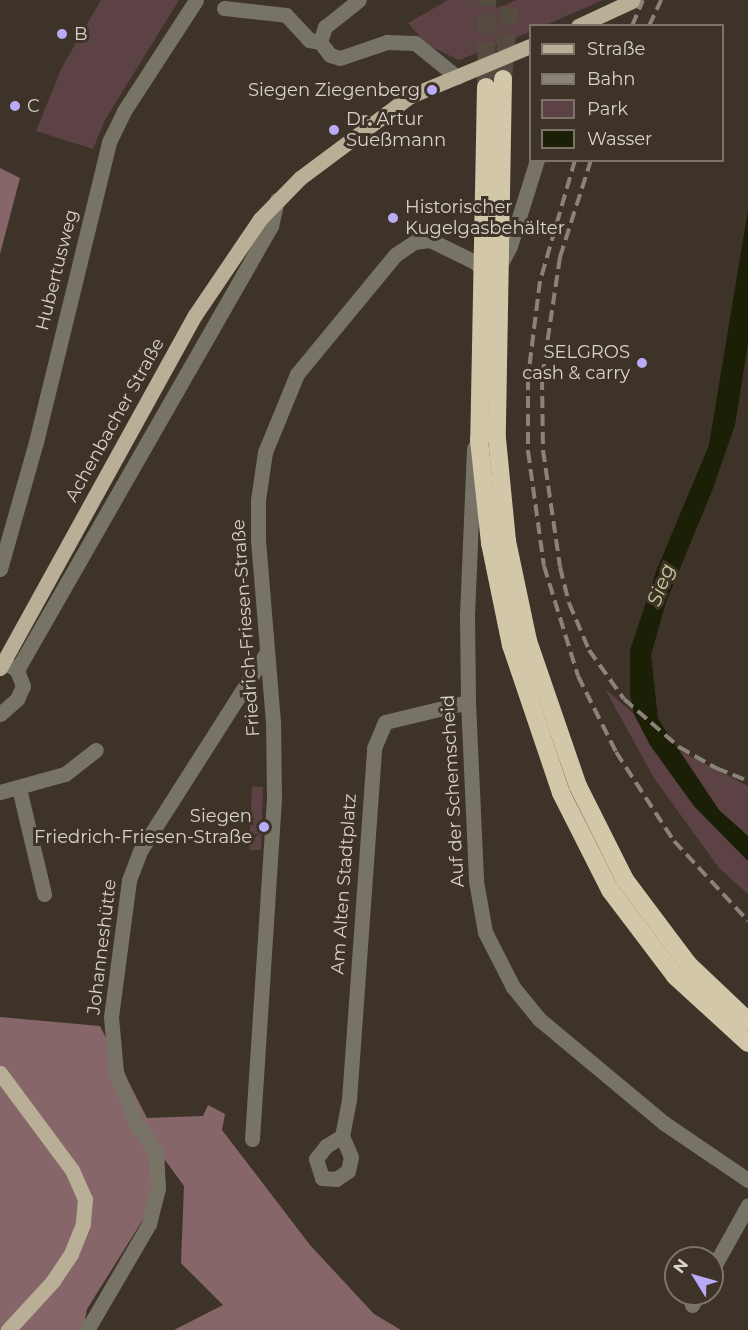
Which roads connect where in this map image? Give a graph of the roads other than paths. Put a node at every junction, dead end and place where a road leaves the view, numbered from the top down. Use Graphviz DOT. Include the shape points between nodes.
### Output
graph roads {
  1 [pos="196,0"];
  2 [pos="359,0"];
  3 [pos="634,0"];
  4 [pos="224,8"];
  5 [pos="582,24"];
  6 [pos="320,42"];
  7 [pos="529,47"];
  8 [pos="457,77"];
  9 [pos="503,79"];
  10 [pos="486,87"];
  11 [pos="536,162"];
  12 [pos="277,200"];
  13 [pos="491,281"];
  14 [pos="0,568"];
  15 [pos="267,652"];
  16 [pos="7,667"];
  17 [pos="468,702"];
  18 [pos="0,714"];
  19 [pos="96,750"];
  20 [pos="19,788"];
  21 [pos="0,792"];
  22 [pos="44,894"];
  23 [pos="748,1021"];
  24 [pos="748,1044"];
  25 [pos="0,1073"];
  26 [pos="342,1136"];
  27 [pos="252,1139"];
  28 [pos="748,1180"];
  29 [pos="748,1205"];
  30 [pos="724,1248"];
  31 [pos="8,1330"];
  32 [pos="87,1330"];
  1 -- 14 [label="street, Hubertusweg" via="124,111 109,142 36,442"];
  2 -- 6 [label="street" via="325,27"];
  3 -- 5 [label="main road"];
  4 -- 6 [label="street" via="286,15 309,40"];
  6 -- 8 [label="street" via="330,55 340,58 387,42 415,43"];
  7 -- 8 [label="main road, Achenbacher Straße"];
  8 -- 12 [label="main road, Achenbacher Straße" via="410,96 366,125"];
  9 -- 23 [label="highway" via="495,388 500,480 516,591 542,690 591,819 625,880 688,964"];
  10 -- 24 [label="highway" via="478,388 483,492 499,594 525,695 575,826 610,890 675,976"];
  11 -- 13 [label="street" via="510,246"];
  12 -- 16 [label="main road, Achenbacher Straße" via="243,241 195,315"];
  12 -- 16 [label="street" via="271,226"];
  13 -- 15 [label="street, Friedrich-Friesen-Straße" via="475,261 430,240 414,242 395,255 297,374 265,452 258,500"];
  13 -- 17 [label="street, Auf der Schemscheid" via="470,506"];
  15 -- 27 [label="street, Friedrich-Friesen-Straße" via="274,799"];
  15 -- 32 [label="street, Johanneshütte" via="140,851 129,880 111,1017 116,1072 136,1122 156,1153 158,1189 149,1224"];
  16 -- 18 [label="street" via="23,686 17,699"];
  17 -- 26 [label="street, Am Alten Stadtplatz" via="385,722 374,748 349,1100"];
  17 -- 28 [label="street, Auf der Schemscheid" via="476,881 485,932 513,987 539,1019 655,1116"];
  19 -- 20 [label="street" via="65,774"];
  20 -- 21 [label="street"];
  20 -- 22 [label="street"];
  25 -- 31 [label="main road" via="72,1170 85,1199 83,1224 71,1254 53,1281"];
  29 -- 30 [label="street"];
}
